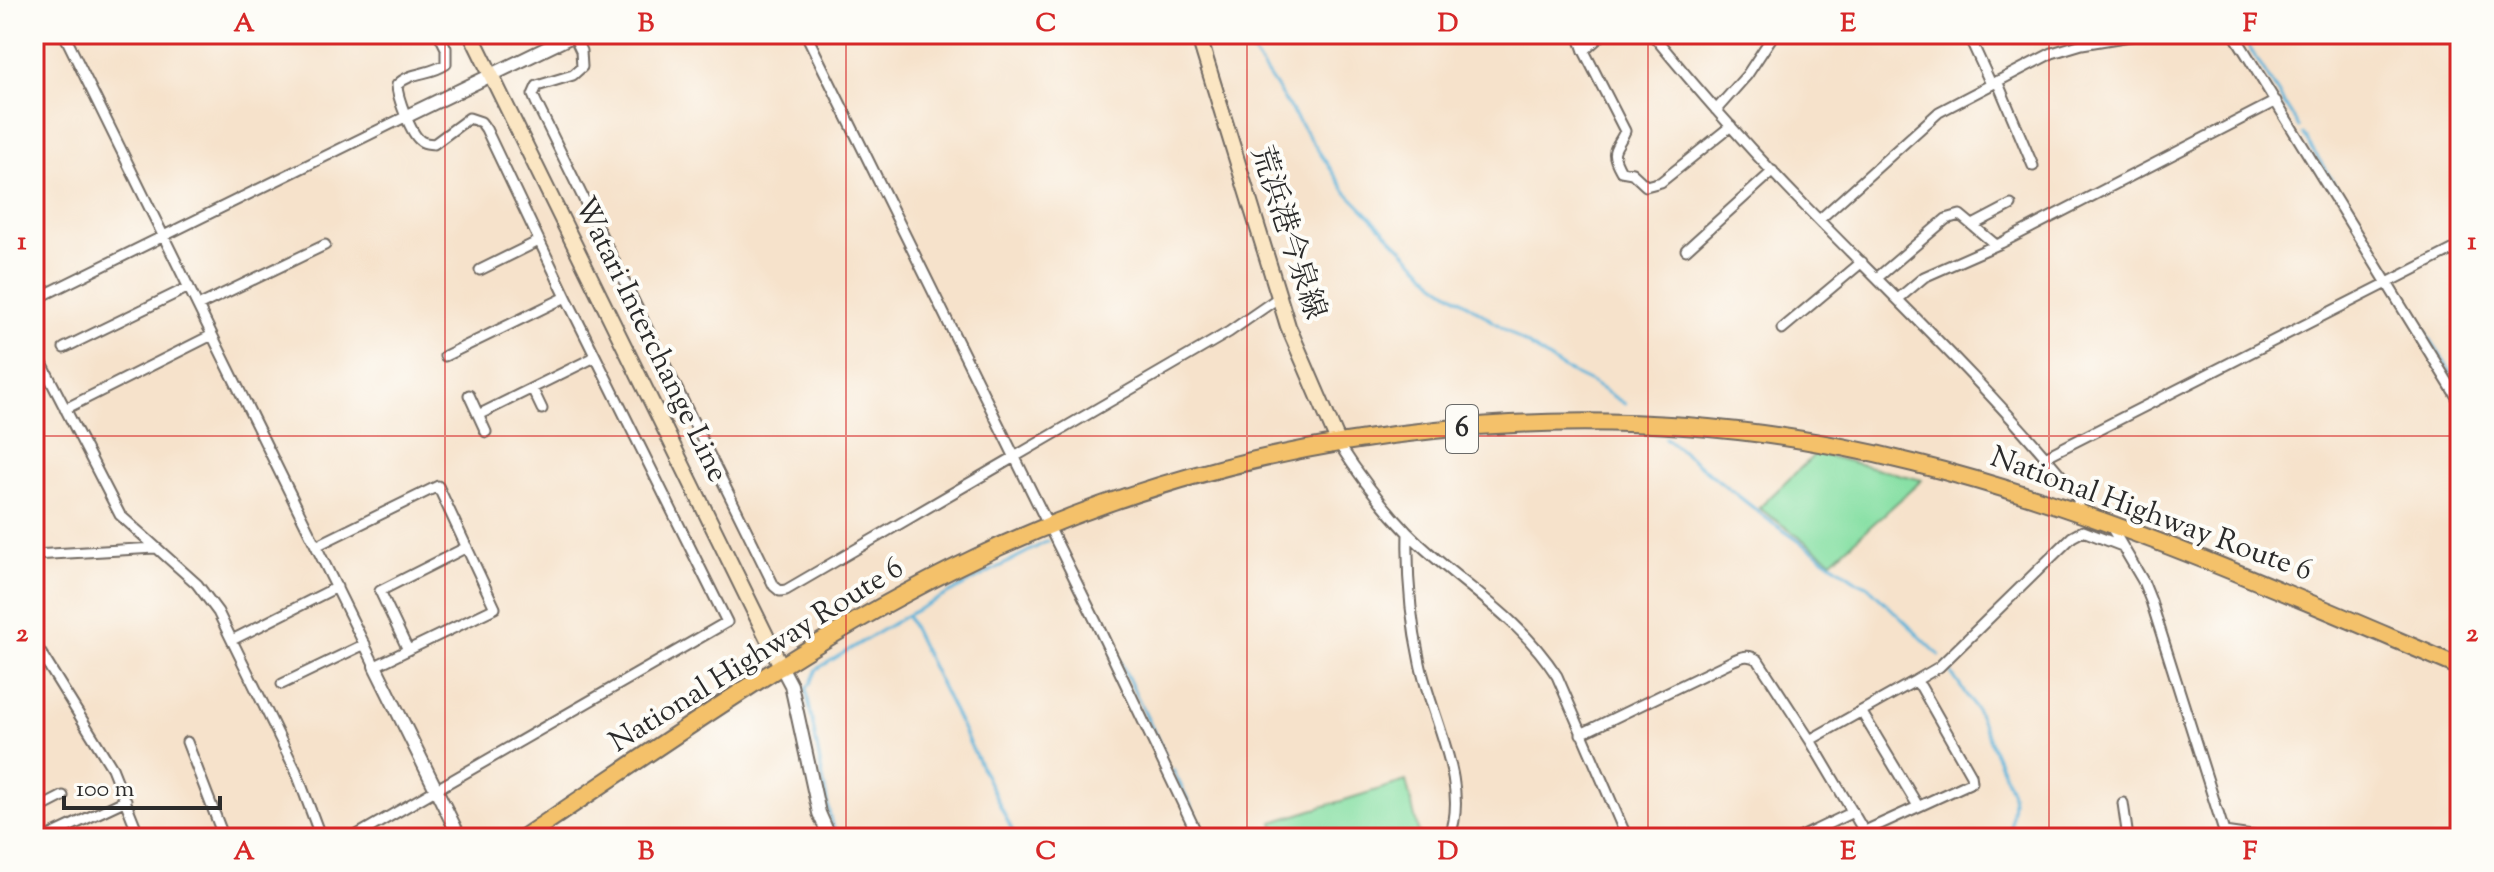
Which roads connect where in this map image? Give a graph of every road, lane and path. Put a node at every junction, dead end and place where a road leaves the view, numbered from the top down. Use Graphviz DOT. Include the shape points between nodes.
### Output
graph roads {
  1 [pos="64,34"];
  2 [pos="439,34"];
  3 [pos="471,34"];
  4 [pos="574,34"];
  5 [pos="806,34"];
  6 [pos="1198,34"];
  7 [pos="1578,34"];
  8 [pos="1603,34"];
  9 [pos="1652,34"];
  10 [pos="1774,34"];
  11 [pos="1968,34"];
  12 [pos="2142,34"];
  13 [pos="2234,34"];
  14 [pos="2080,39"];
  15 [pos="1584,51"];
  16 [pos="491,76"];
  17 [pos="1994,82"];
  18 [pos="2276,101"];
  19 [pos="1716,110"];
  20 [pos="407,116"];
  21 [pos="1731,126"];
  22 [pos="2033,166"];
  23 [pos="1773,171"];
  24 [pos="2011,205"];
  25 [pos="1819,220"];
  26 [pos="1973,225"];
  27 [pos="164,236"];
  28 [pos="539,241"];
  29 [pos="325,245"];
  30 [pos="1996,245"];
  31 [pos="2460,246"];
  32 [pos="1686,250"];
  33 [pos="1862,262"];
  34 [pos="480,270"];
  35 [pos="1877,278"];
  36 [pos="2389,282"];
  37 [pos="189,287"];
  38 [pos="566,297"];
  39 [pos="1278,298"];
  40 [pos="1898,299"];
  41 [pos="34,300"];
  42 [pos="198,306"];
  43 [pos="1782,329"];
  44 [pos="212,335"];
  45 [pos="34,348"];
  46 [pos="64,348"];
  47 [pos="445,356"];
  48 [pos="595,357"];
  49 [pos="532,388"];
  50 [pos="469,395"];
  51 [pos="2460,402"];
  52 [pos="65,409"];
  53 [pos="542,409"];
  54 [pos="478,415"];
  55 [pos="486,432"];
  56 [pos="1339,444"];
  57 [pos="2045,457"];
  58 [pos="1014,458"];
  59 [pos="2078,512"];
  60 [pos="2108,522"];
  61 [pos="1048,526"];
  62 [pos="1408,533"];
  63 [pos="316,546"];
  64 [pos="467,547"];
  65 [pos="2123,547"];
  66 [pos="155,548"];
  67 [pos="34,555"];
  68 [pos="337,587"];
  69 [pos="232,640"];
  70 [pos="34,642"];
  71 [pos="365,644"];
  72 [pos="408,650"];
  73 [pos="375,666"];
  74 [pos="2460,667"];
  75 [pos="782,668"];
  76 [pos="1915,681"];
  77 [pos="282,684"];
  78 [pos="1861,711"];
  79 [pos="1581,734"];
  80 [pos="1810,740"];
  81 [pos="187,742"];
  82 [pos="436,789"];
  83 [pos="63,796"];
  84 [pos="126,800"];
  85 [pos="2123,803"];
  86 [pos="1918,806"];
  87 [pos="34,811"];
  88 [pos="1853,812"];
  89 [pos="1867,835"];
  90 [pos="2225,835"];
  91 [pos="45,838"];
  92 [pos="140,838"];
  93 [pos="224,838"];
  94 [pos="321,838"];
  95 [pos="352,838"];
  96 [pos="460,838"];
  97 [pos="523,838"];
  98 [pos="830,838"];
  99 [pos="1199,838"];
  100 [pos="1449,838"];
  101 [pos="1627,838"];
  102 [pos="1799,838"];
  103 [pos="2128,838"];
  104 [pos="2266,838"];
  1 -- 27 [label="street"];
  2 -- 20 [label="street" via="446,64 397,85"];
  3 -- 16 [label="main road, Watari Interchange Line"];
  4 -- 16 [label="street"];
  4 -- 58 [label="street" via="582,67 537,86 533,95 774,586 786,590"];
  5 -- 58 [label="street"];
  6 -- 39 [label="main road, 荒浜港今泉線"];
  7 -- 15 [label="street"];
  8 -- 15 [label="street"];
  9 -- 19 [label="street"];
  10 -- 19 [label="street"];
  11 -- 17 [label="street"];
  12 -- 14 [label="street"];
  13 -- 18 [label="street"];
  14 -- 17 [label="street"];
  15 -- 21 [label="street" via="1625,131 1614,157 1621,171 1646,186 1661,182"];
  16 -- 20 [label="street"];
  16 -- 75 [label="main road, Watari Interchange Line"];
  17 -- 22 [label="street"];
  17 -- 25 [label="street" via="1939,112"];
  18 -- 30 [label="street"];
  18 -- 36 [label="street"];
  19 -- 21 [label="street"];
  20 -- 27 [label="street"];
  20 -- 28 [label="street" via="416,137 429,144 469,118 481,122"];
  21 -- 23 [label="street"];
  23 -- 25 [label="street"];
  23 -- 32 [label="street"];
  24 -- 26 [label="street"];
  25 -- 33 [label="street"];
  26 -- 30 [label="street"];
  26 -- 35 [label="street" via="1960,215 1946,219"];
  27 -- 37 [label="street"];
  27 -- 41 [label="street"];
  28 -- 34 [label="street"];
  28 -- 38 [label="street"];
  29 -- 42 [label="street"];
  30 -- 40 [label="street" via="1924,277"];
  31 -- 36 [label="street"];
  33 -- 35 [label="street"];
  33 -- 43 [label="street"];
  35 -- 40 [label="street"];
  36 -- 51 [label="street"];
  36 -- 57 [label="street"];
  37 -- 42 [label="street"];
  37 -- 46 [label="street"];
  38 -- 47 [label="street"];
  38 -- 48 [label="street"];
  39 -- 56 [label="main road, 荒浜港今泉線"];
  39 -- 58 [label="street"];
  40 -- 57 [label="street"];
  42 -- 44 [label="street"];
  44 -- 52 [label="street"];
  44 -- 63 [label="street"];
  45 -- 52 [label="street"];
  48 -- 49 [label="street"];
  48 -- 82 [label="street" via="727,622"];
  49 -- 53 [label="street"];
  49 -- 54 [label="street"];
  50 -- 54 [label="street"];
  52 -- 66 [label="street" via="120,515"];
  54 -- 55 [label="street"];
  56 -- 59 [label="highway, National Highway Route 6 / 6" via="1495,426 1685,427 1865,452"];
  56 -- 61 [label="highway, National Highway Route 6 / 6" via="1148,490"];
  56 -- 62 [label="street"];
  57 -- 59 [label="street" via="2073,490"];
  58 -- 61 [label="street"];
  59 -- 60 [label="highway, National Highway Route 6 / 6"];
  60 -- 65 [label="street"];
  60 -- 74 [label="highway, National Highway Route 6 / 6"];
  61 -- 75 [label="highway, National Highway Route 6 / 6" via="909,592"];
  61 -- 99 [label="street"];
  62 -- 79 [label="street" via="1527,636 1557,676"];
  62 -- 100 [label="street" via="1420,666 1453,779 1456,810"];
  63 -- 64 [label="street" via="438,486"];
  63 -- 68 [label="street"];
  64 -- 72 [label="street" via="380,591"];
  64 -- 72 [label="street" via="495,608"];
  65 -- 76 [label="street" via="2083,531 2072,537 1939,667"];
  65 -- 90 [label="street" via="2151,601"];
  66 -- 67 [label="street"];
  66 -- 69 [label="street" via="197,584"];
  68 -- 69 [label="street"];
  68 -- 71 [label="street"];
  69 -- 94 [label="street" via="296,771"];
  70 -- 84 [label="street" via="112,768"];
  71 -- 73 [label="street"];
  71 -- 77 [label="street"];
  72 -- 73 [label="street"];
  73 -- 82 [label="street"];
  75 -- 97 [label="highway, National Highway Route 6 / 6"];
  75 -- 98 [label="street" via="791,685 819,813"];
  76 -- 78 [label="street"];
  76 -- 86 [label="street" via="1972,782"];
  78 -- 80 [label="street"];
  78 -- 86 [label="street"];
  79 -- 80 [label="street" via="1747,655 1758,660"];
  79 -- 101 [label="street"];
  80 -- 88 [label="street"];
  81 -- 93 [label="street"];
  82 -- 95 [label="street"];
  82 -- 96 [label="street"];
  83 -- 87 [label="street"];
  84 -- 91 [label="street"];
  84 -- 92 [label="street"];
  85 -- 103 [label="street"];
  86 -- 89 [label="street"];
  88 -- 89 [label="street"];
  88 -- 102 [label="street"];
  90 -- 104 [label="street"];
}
